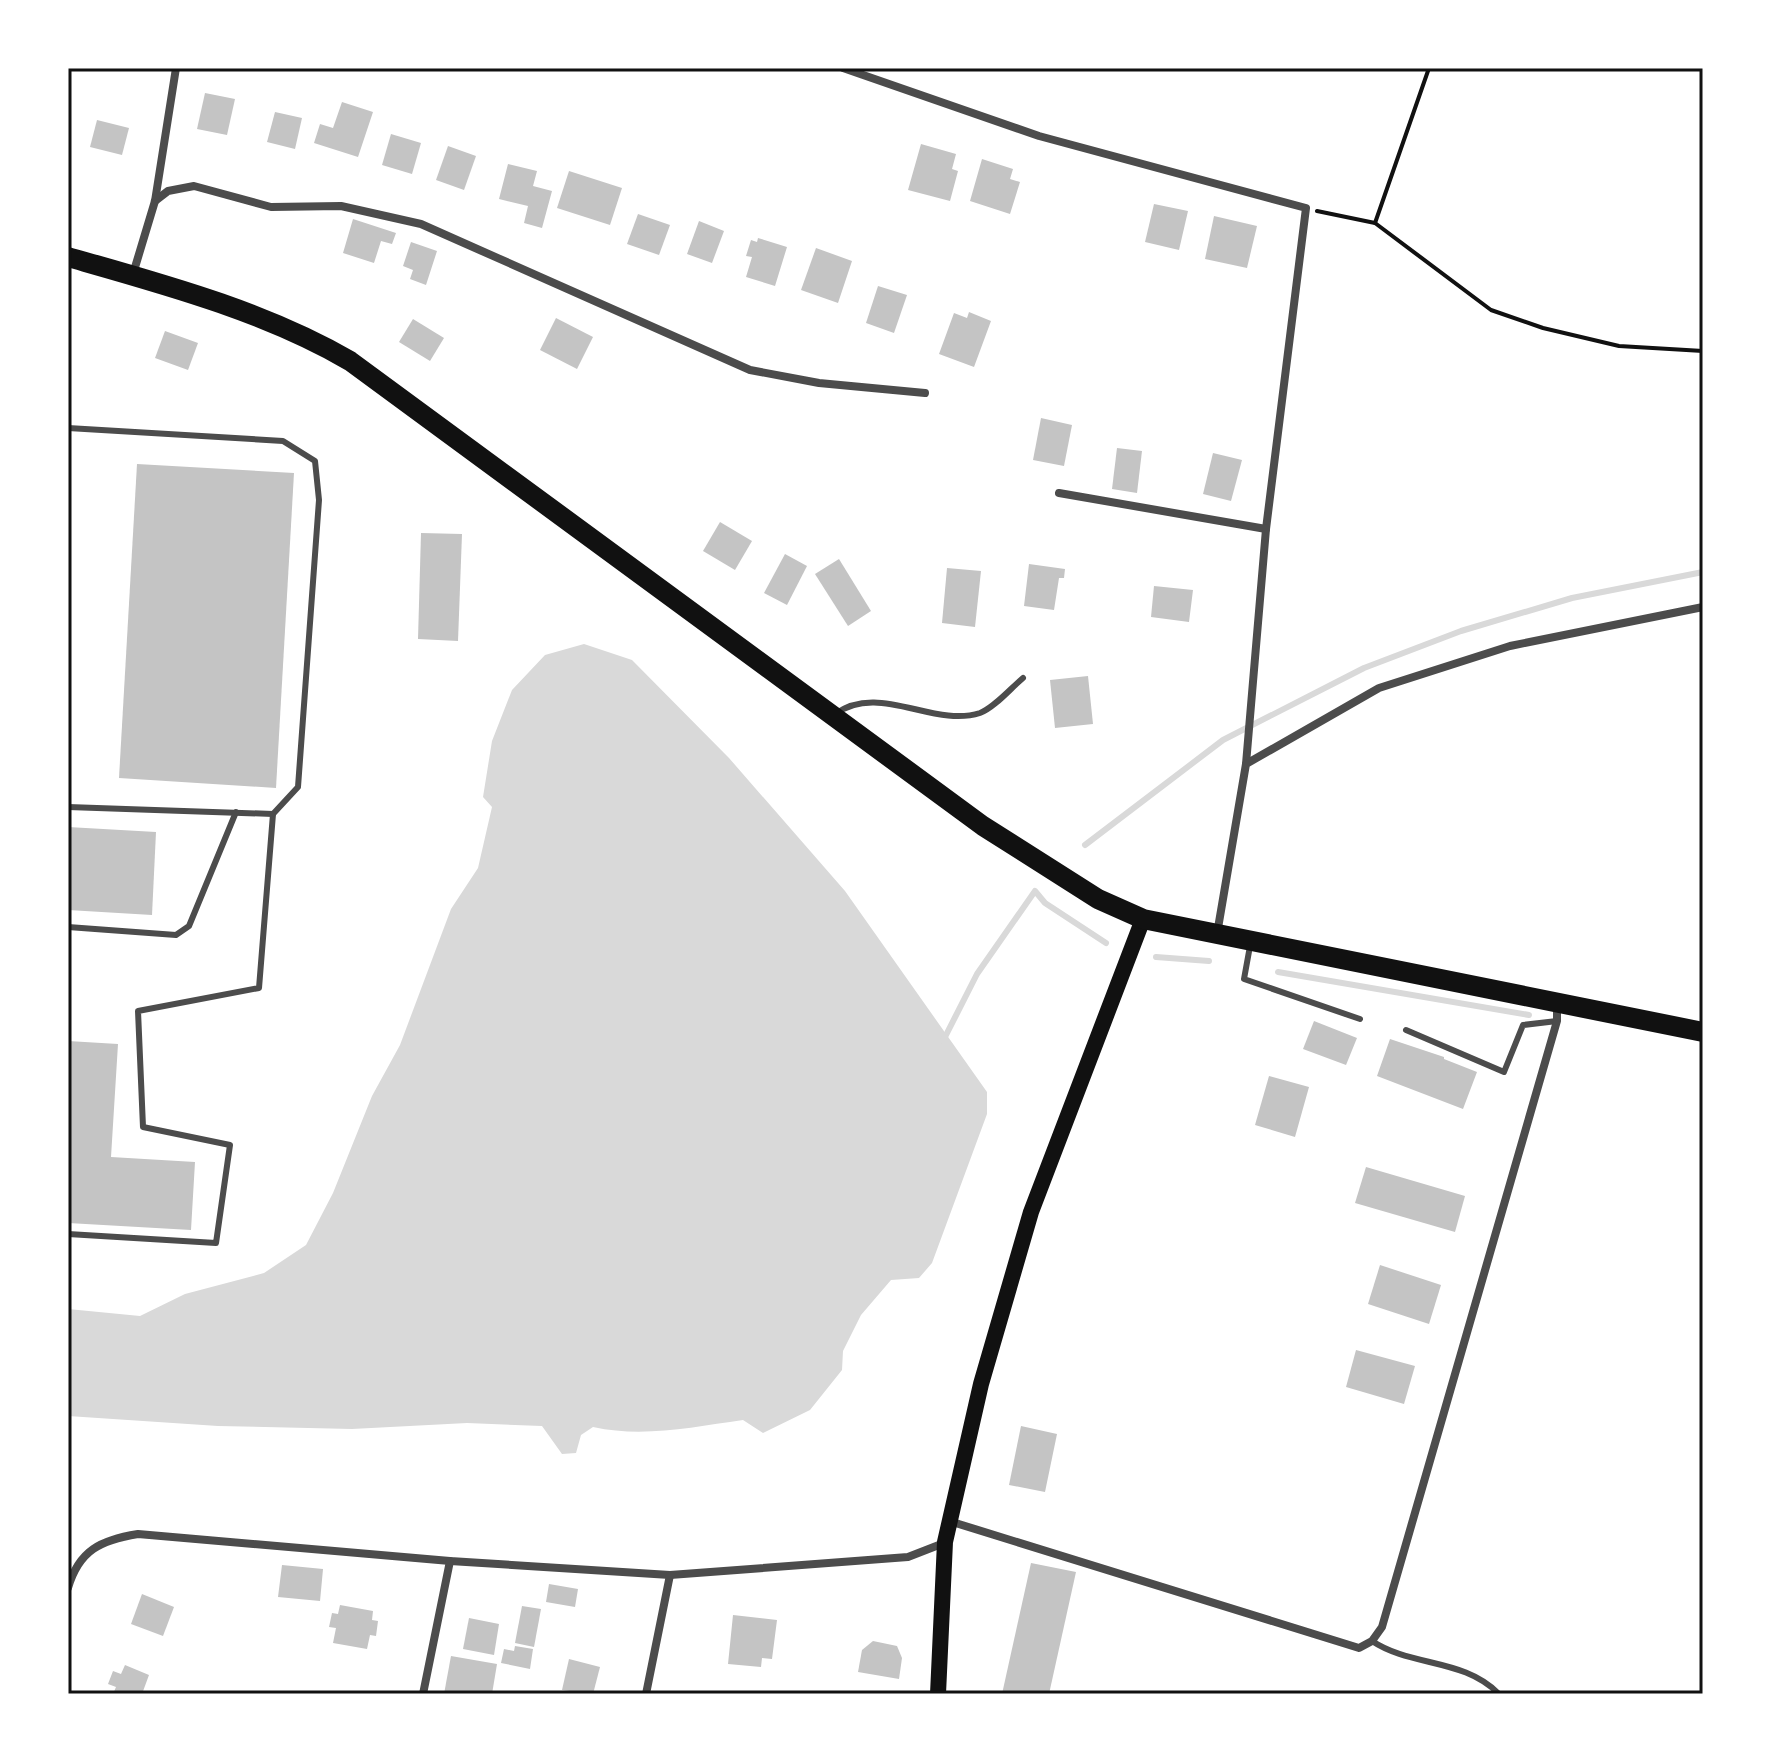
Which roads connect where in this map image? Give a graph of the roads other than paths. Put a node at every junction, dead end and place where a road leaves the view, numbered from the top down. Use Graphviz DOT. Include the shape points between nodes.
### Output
graph roads {
  1 [pos="176,68"];
  2 [pos="843,68"];
  3 [pos="155,201"];
  4 [pos="68,257"];
  5 [pos="132,277"];
  6 [pos="925,393"];
  7 [pos="68,428"];
  8 [pos="1059,493"];
  9 [pos="1266,529"];
  10 [pos="1703,607"];
  11 [pos="1023,678"];
  12 [pos="832,716"];
  13 [pos="1246,764"];
  14 [pos="68,807"];
  15 [pos="236,812"];
  16 [pos="273,814"];
  17 [pos="1143,919"];
  18 [pos="68,927"];
  19 [pos="1217,935"];
  20 [pos="1251,942"];
  21 [pos="1557,1011"];
  22 [pos="1360,1019"];
  23 [pos="1406,1030"];
  24 [pos="1703,1032"];
  25 [pos="68,1234"];
  26 [pos="949,1521"];
  27 [pos="945,1542"];
  28 [pos="450,1561"];
  29 [pos="670,1575"];
  30 [pos="68,1588"];
  31 [pos="1372,1641"];
  32 [pos="423,1694"];
  33 [pos="646,1694"];
  34 [pos="938,1694"];
  35 [pos="1499,1694"];
  1 -- 3 [label="street"];
  2 -- 9 [label="street" via="1039,136 1306,208"];
  3 -- 5 [label="street"];
  3 -- 6 [label="street" via="168,191 194,186 271,207 341,206 421,224 750,370"];
  4 -- 5 [label="main road"];
  5 -- 12 [label="main road" via="305,335 350,361"];
  7 -- 16 [label="lane" via="283,441 315,461 319,500 298,787"];
  8 -- 9 [label="street"];
  9 -- 13 [label="street"];
  10 -- 13 [label="street" via="1510,646 1379,688"];
  11 -- 12 [label="lane" via="981,713 948,715 897,703 847,706"];
  12 -- 17 [label="main road" via="983,826 1098,899"];
  13 -- 19 [label="street"];
  14 -- 15 [label="lane"];
  15 -- 16 [label="lane"];
  15 -- 18 [label="lane" via="189,926 176,935"];
  16 -- 25 [label="lane" via="259,988 138,1011 143,1127 230,1145 216,1243"];
  17 -- 19 [label="main road"];
  17 -- 26 [label="main road" via="1031,1212 981,1384"];
  19 -- 20 [label="main road"];
  20 -- 21 [label="main road"];
  20 -- 22 [label="lane" via="1244,979"];
  21 -- 23 [label="lane" via="1523,1025 1504,1072"];
  21 -- 24 [label="main road"];
  21 -- 31 [label="street" via="1382,1627"];
  26 -- 27 [label="main road"];
  26 -- 31 [label="street" via="1359,1648"];
  27 -- 29 [label="street" via="908,1557"];
  27 -- 34 [label="main road"];
  28 -- 29 [label="street"];
  28 -- 30 [label="street" via="138,1534 90,1548 73,1570"];
  28 -- 32 [label="street"];
  29 -- 33 [label="street"];
  31 -- 35 [label="lane" via="1385,1650 1457,1667"];
}
